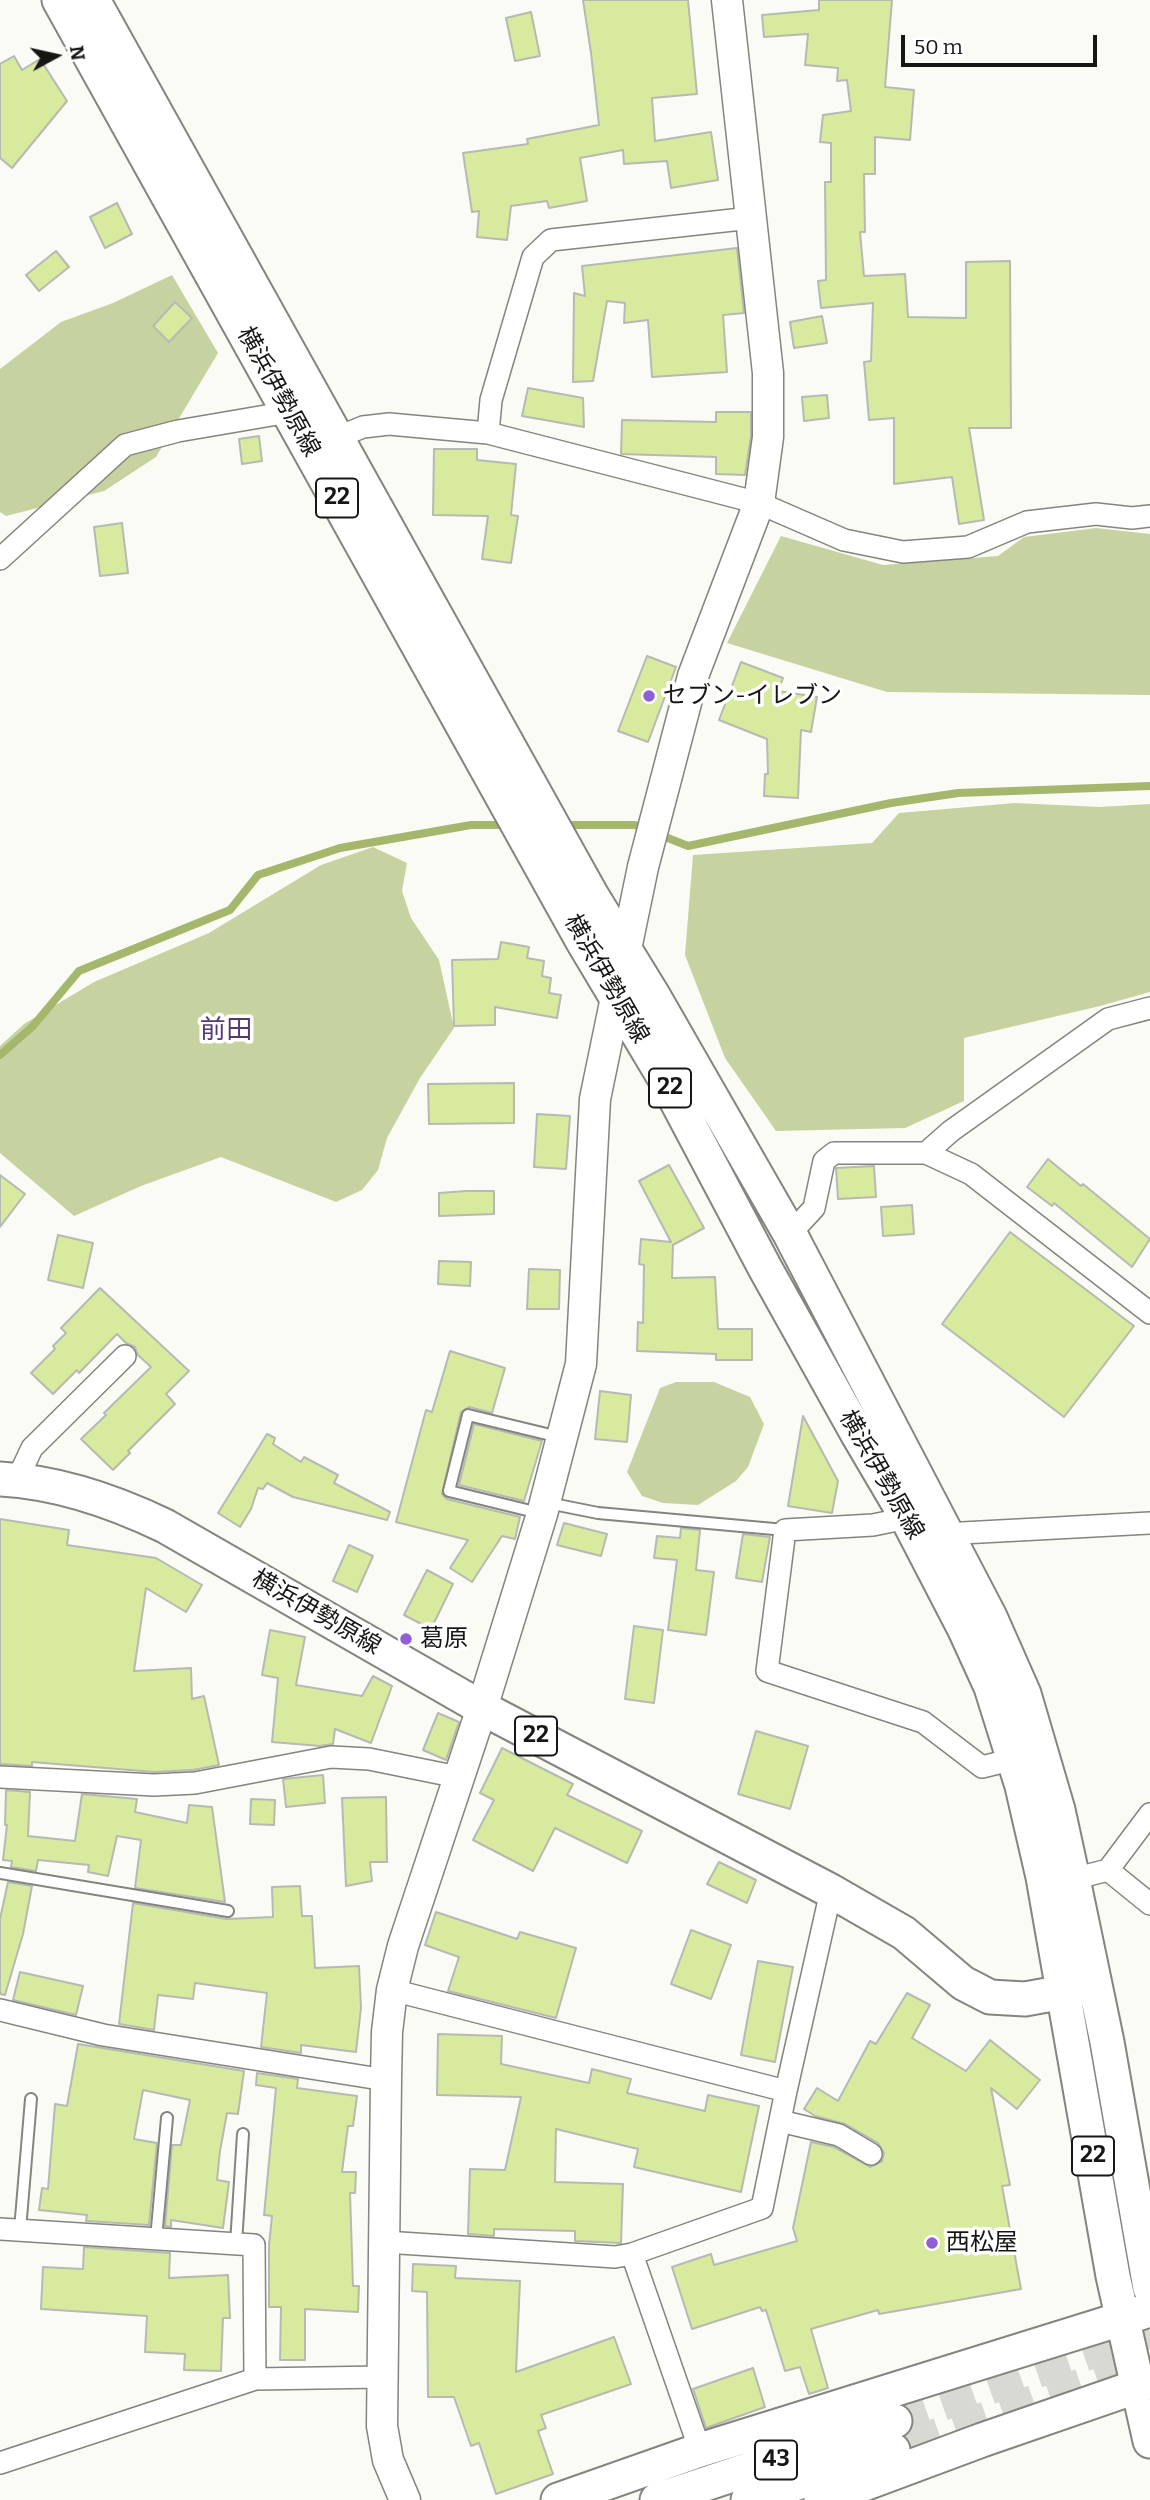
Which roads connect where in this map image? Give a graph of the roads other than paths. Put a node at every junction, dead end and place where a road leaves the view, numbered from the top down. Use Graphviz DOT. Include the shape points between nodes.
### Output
graph roads {
  1 [pos="59,0"];
  2 [pos="93,0"];
  3 [pos="727,0"];
  4 [pos="751,218"];
  5 [pos="289,412"];
  6 [pos="488,433"];
  7 [pos="336,438"];
  8 [pos="759,503"];
  9 [pos="1150,516"];
  10 [pos="0,559"];
  11 [pos="625,950"];
  12 [pos="615,996"];
  13 [pos="1150,1008"];
  14 [pos="926,1153"];
  15 [pos="790,1234"];
  16 [pos="1150,1313"];
  17 [pos="125,1356"];
  18 [pos="562,1438"];
  19 [pos="8,1479"];
  20 [pos="543,1508"];
  21 [pos="907,1518"];
  22 [pos="1150,1523"];
  23 [pos="785,1530"];
  24 [pos="951,1541"];
  25 [pos="482,1708"];
  26 [pos="1014,1759"];
  27 [pos="0,1777"];
  28 [pos="458,1777"];
  29 [pos="1150,1814"];
  30 [pos="1108,1870"];
  31 [pos="0,1874"];
  32 [pos="1073,1879"];
  33 [pos="831,1891"];
  34 [pos="1150,1904"];
  35 [pos="228,1911"];
  36 [pos="392,1990"];
  37 [pos="1079,1990"];
  38 [pos="0,2010"];
  39 [pos="386,2080"];
  40 [pos="786,2091"];
  41 [pos="31,2099"];
  42 [pos="167,2118"];
  43 [pos="780,2121"];
  44 [pos="243,2134"];
  45 [pos="871,2154"];
  46 [pos="10,2230"];
  47 [pos="156,2239"];
  48 [pos="385,2242"];
  49 [pos="236,2244"];
  50 [pos="632,2254"];
  51 [pos="1150,2288"];
  52 [pos="1136,2315"];
  53 [pos="382,2378"];
  54 [pos="255,2379"];
  55 [pos="1144,2384"];
  56 [pos="1150,2441"];
  57 [pos="700,2450"];
  58 [pos="0,2463"];
  59 [pos="405,2500"];
  60 [pos="558,2500"];
  61 [pos="657,2500"];
  62 [pos="748,2500"];
  63 [pos="821,2500"];
  1 -- 5 [label="main road, 横浜伊勢原線 / 22"];
  2 -- 7 [label="main road, 横浜伊勢原線 / 22"];
  3 -- 4 [label="street"];
  4 -- 6 [label="street" via="551,240 533,257 491,400"];
  4 -- 8 [label="street" via="768,373 768,438"];
  5 -- 10 [label="street" via="125,444"];
  5 -- 12 [label="main road, 横浜伊勢原線 / 22"];
  6 -- 7 [label="street" via="389,424 363,427"];
  6 -- 8 [label="street"];
  7 -- 11 [label="main road, 横浜伊勢原線 / 22"];
  8 -- 9 [label="street" via="844,540 903,552 968,547 1027,522 1096,514"];
  8 -- 11 [label="street" via="693,676"];
  11 -- 12 [label="street"];
  11 -- 15 [label="main road, 横浜伊勢原線 / 22"];
  12 -- 18 [label="street" via="595,1099 582,1364"];
  12 -- 21 [label="main road, 横浜伊勢原線 / 22"];
  13 -- 14 [label="street" via="1108,1019"];
  14 -- 15 [label="street" via="834,1153 824,1161 814,1208"];
  14 -- 16 [label="street" via="971,1174"];
  15 -- 24 [label="main road, 横浜伊勢原線 / 22"];
  17 -- 19 [label="street" via="32,1448"];
  18 -- 20 [label="street"];
  18 -- 20 [label="lane" via="468,1415 449,1491"];
  19 -- 25 [label="main road, 横浜伊勢原線 / 22" via="77,1491 126,1507"];
  20 -- 23 [label="lane"];
  20 -- 25 [label="street"];
  21 -- 23 [label="street" via="873,1525"];
  21 -- 26 [label="main road, 横浜伊勢原線 / 22" via="970,1641"];
  22 -- 24 [label="street" via="962,1533"];
  23 -- 26 [label="street" via="767,1671 923,1722 982,1767"];
  24 -- 32 [label="main road, 横浜伊勢原線 / 22" via="1024,1694"];
  25 -- 28 [label="street"];
  25 -- 33 [label="main road, 横浜伊勢原線 / 22"];
  26 -- 37 [label="main road, 横浜伊勢原線 / 22" via="1043,1877"];
  27 -- 28 [label="street" via="195,1783 331,1757 369,1759"];
  28 -- 36 [label="street"];
  29 -- 30 [label="street"];
  30 -- 32 [label="street"];
  30 -- 34 [label="street"];
  31 -- 35 [label="lane"];
  32 -- 37 [label="main road, 横浜伊勢原線 / 22"];
  33 -- 37 [label="main road, 横浜伊勢原線 / 22" via="904,1933 963,1983 990,1997 1025,1999"];
  33 -- 40 [label="street"];
  36 -- 39 [label="street"];
  36 -- 40 [label="street"];
  37 -- 51 [label="main road, 横浜伊勢原線 / 22" via="1107,2042"];
  37 -- 52 [label="main road, 横浜伊勢原線 / 22"];
  38 -- 39 [label="street" via="103,2035"];
  39 -- 48 [label="street"];
  40 -- 43 [label="street"];
  41 -- 46 [label="lane"];
  42 -- 47 [label="lane"];
  43 -- 45 [label="street" via="839,2135"];
  43 -- 50 [label="street" via="762,2208"];
  44 -- 49 [label="lane"];
  46 -- 47 [label="street"];
  47 -- 49 [label="street"];
  48 -- 50 [label="street" via="615,2257"];
  48 -- 53 [label="street"];
  49 -- 54 [label="street" via="254,2245"];
  50 -- 57 [label="street"];
  52 -- 55 [label="main road, 横浜伊勢原線 / 22"];
  52 -- 57 [label="main road"];
  53 -- 54 [label="street"];
  53 -- 59 [label="street" via="382,2426 388,2460"];
  54 -- 58 [label="street"];
  55 -- 56 [label="main road, 横浜伊勢原線 / 22"];
  55 -- 63 [label="main road"];
  57 -- 60 [label="main road"];
  61 -- 62 [label="main road, 43" via="902,2433"];
}
